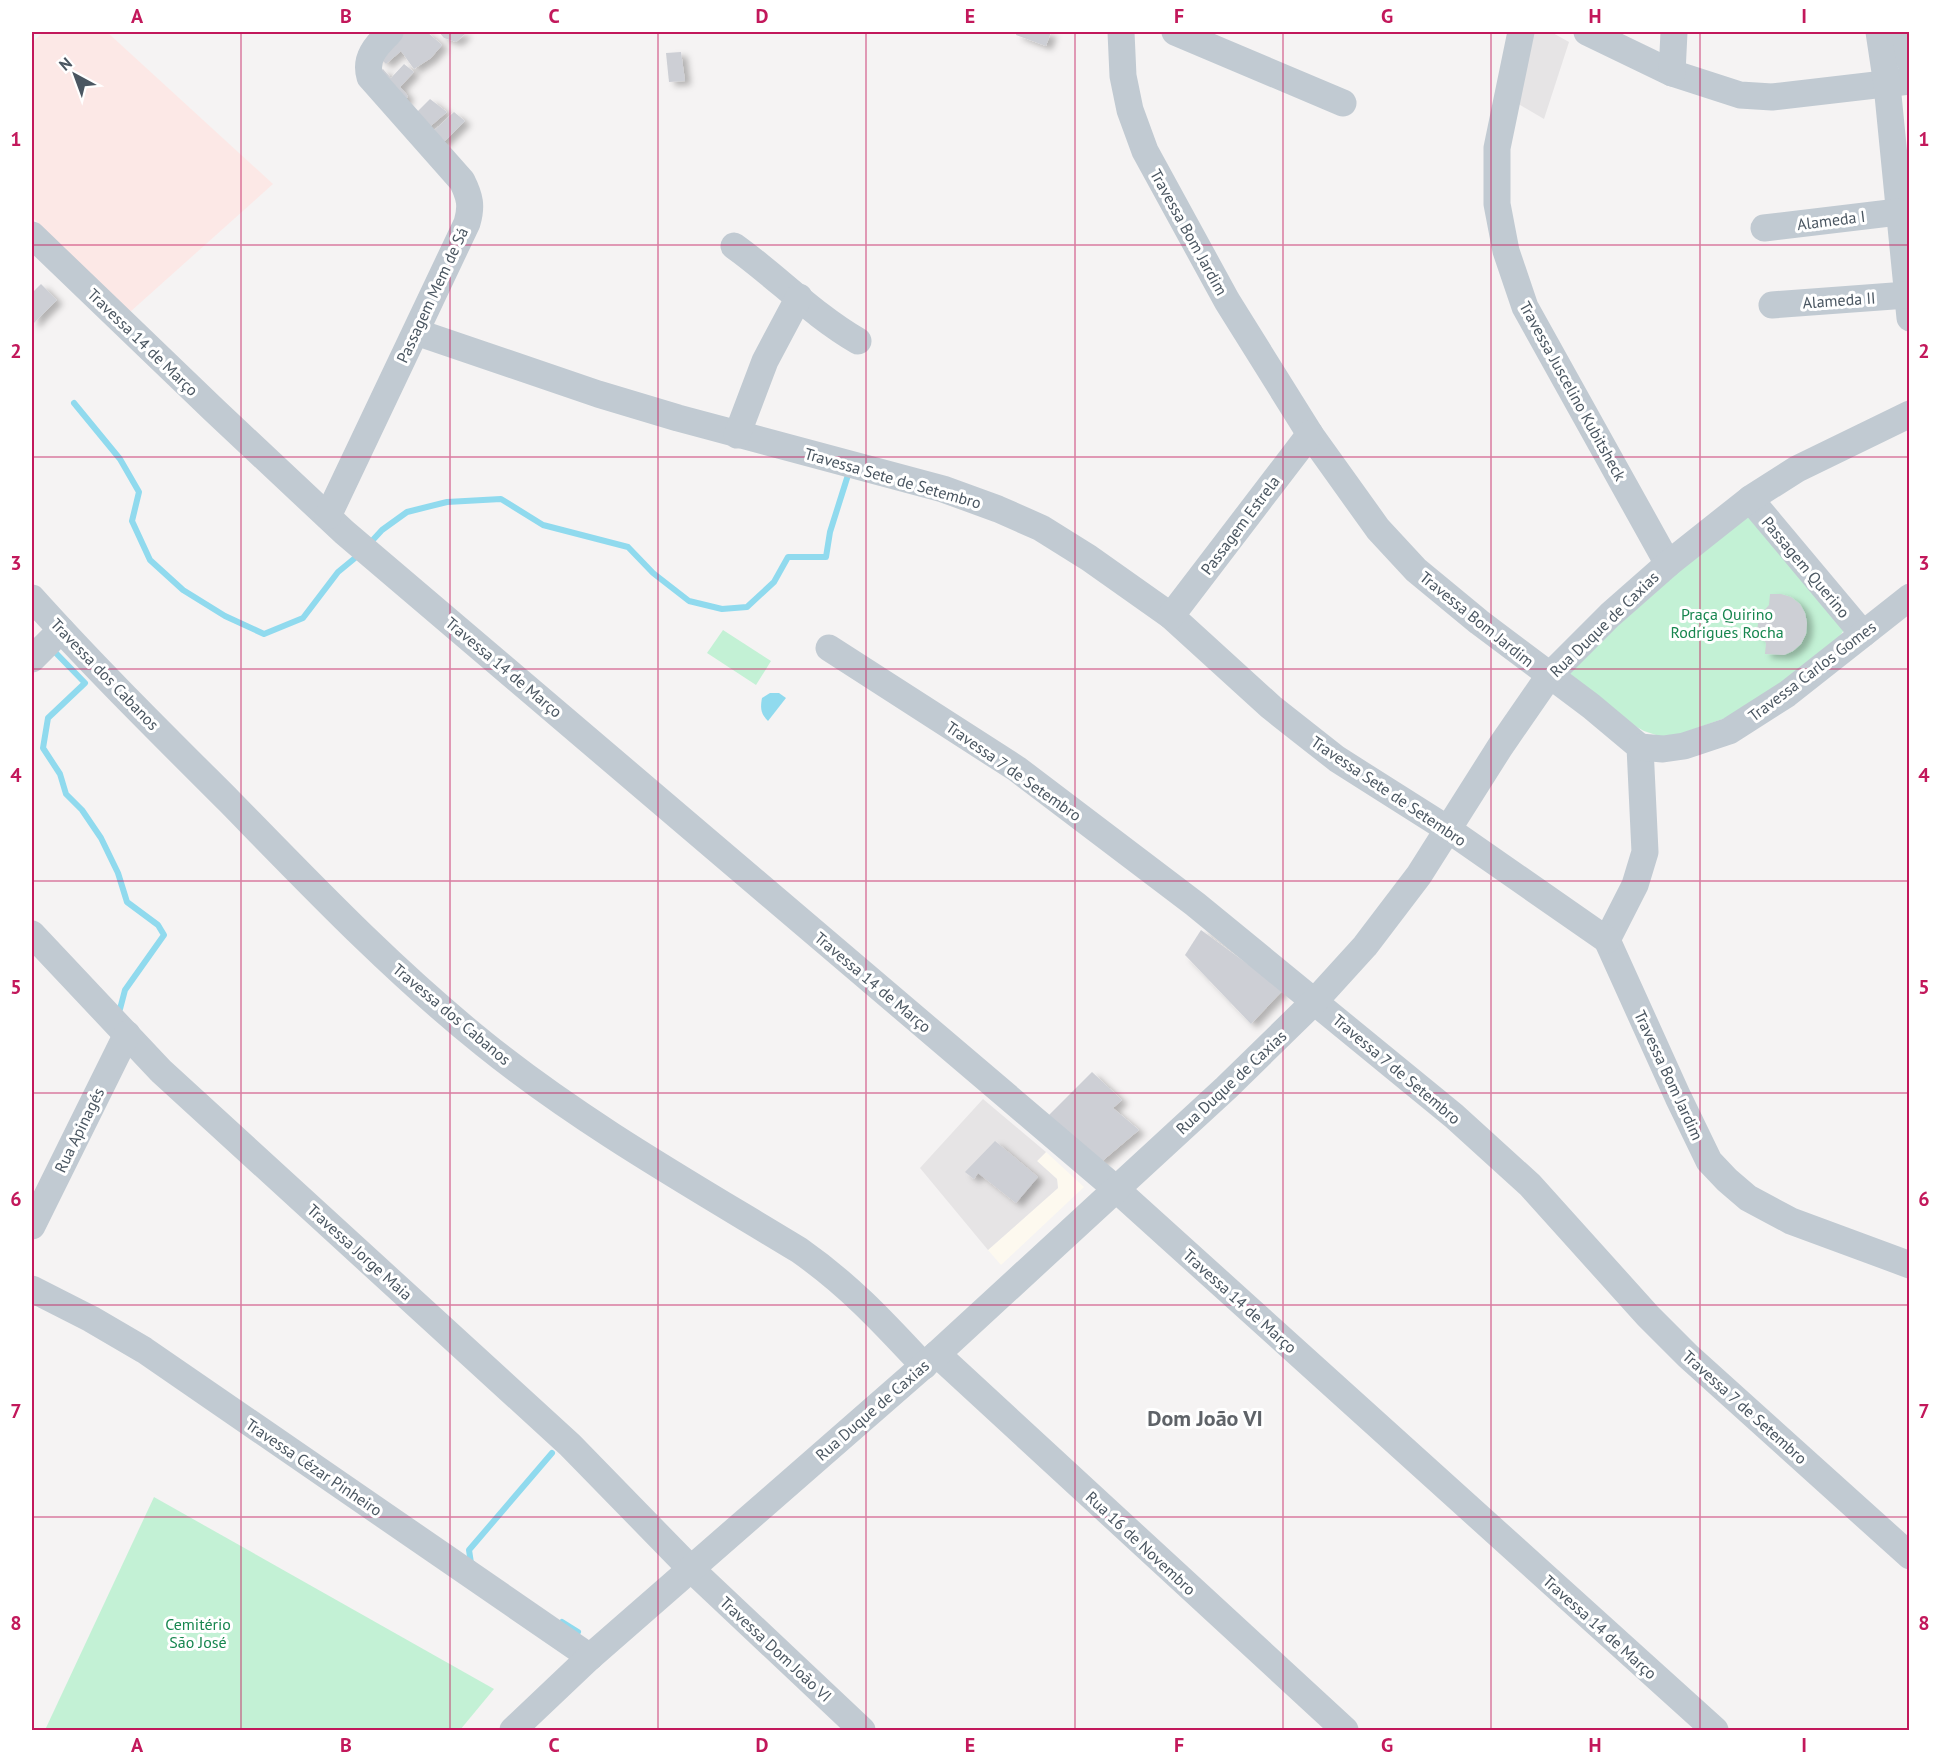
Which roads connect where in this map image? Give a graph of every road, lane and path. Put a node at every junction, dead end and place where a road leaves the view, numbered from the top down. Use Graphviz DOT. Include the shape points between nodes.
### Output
graph roads {
  1 [pos="390,32"];
  2 [pos="1121,32"];
  3 [pos="1174,32"];
  4 [pos="1521,32"];
  5 [pos="1587,32"];
  6 [pos="1674,32"];
  7 [pos="1878,32"];
  8 [pos="1905,32"];
  9 [pos="1910,62"];
  10 [pos="1672,73"];
  11 [pos="1898,83"];
  12 [pos="1343,103"];
  13 [pos="1898,212"];
  14 [pos="1764,228"];
  15 [pos="32,235"];
  16 [pos="1906,238"];
  17 [pos="734,246"];
  18 [pos="799,297"];
  19 [pos="1772,306"];
  20 [pos="1908,307"];
  21 [pos="416,332"];
  22 [pos="858,341"];
  23 [pos="1910,414"];
  24 [pos="1310,434"];
  25 [pos="737,435"];
  26 [pos="1750,499"];
  27 [pos="328,516"];
  28 [pos="1668,564"];
  29 [pos="1910,597"];
  30 [pos="32,598"];
  31 [pos="1171,616"];
  32 [pos="61,630"];
  33 [pos="1863,634"];
  34 [pos="829,648"];
  35 [pos="32,659"];
  36 [pos="1549,676"];
  37 [pos="1640,747"];
  38 [pos="1449,830"];
  39 [pos="32,934"];
  40 [pos="1607,940"];
  41 [pos="1315,1001"];
  42 [pos="126,1034"];
  43 [pos="1116,1189"];
  44 [pos="32,1226"];
  45 [pos="1910,1265"];
  46 [pos="32,1289"];
  47 [pos="930,1360"];
  48 [pos="1910,1556"];
  49 [pos="690,1568"];
  50 [pos="590,1657"];
  51 [pos="513,1731"];
  52 [pos="862,1731"];
  53 [pos="1346,1731"];
  54 [pos="1714,1731"];
  1 -- 21 [label="street, Passagem Mem de Sá" via="371,53 370,77 462,181 471,208"];
  2 -- 24 [label="street, Travessa Bom Jardim" via="1123,76 1144,151 1227,301"];
  3 -- 12 [label="street"];
  4 -- 28 [label="street, Travessa Juscelino Kubitsheck" via="1497,148 1497,204 1506,251 1525,308"];
  5 -- 10 [label="street"];
  6 -- 10 [label="street"];
  7 -- 11 [label="street"];
  8 -- 9 [label="street"];
  10 -- 11 [label="street" via="1740,95 1772,97"];
  11 -- 13 [label="street"];
  13 -- 14 [label="street, Alameda I"];
  13 -- 16 [label="street"];
  15 -- 27 [label="street, Travessa 14 de Março"];
  16 -- 20 [label="street"];
  17 -- 18 [label="street"];
  18 -- 22 [label="street"];
  18 -- 25 [label="street" via="765,361"];
  19 -- 20 [label="street, Alameda II"];
  21 -- 25 [label="street, Travessa Sete de Setembro" via="598,394"];
  21 -- 27 [label="street, Passagem Mem de Sá"];
  23 -- 26 [label="street, Rua Duque de Caxias" via="1797,469"];
  24 -- 31 [label="street, Passagem Estrela"];
  24 -- 36 [label="street, Travessa Bom Jardim" via="1378,529 1416,570"];
  25 -- 31 [label="street, Travessa Sete de Setembro" via="943,489 998,509 1041,528"];
  26 -- 28 [label="street, Rua Duque de Caxias"];
  26 -- 33 [label="street, Passagem Querino"];
  27 -- 43 [label="street, Travessa 14 de Março"];
  28 -- 36 [label="street, Rua Duque de Caxias"];
  29 -- 33 [label="street, Travessa Carlos Gomes"];
  30 -- 32 [label="street, Travessa dos Cabanos"];
  31 -- 38 [label="street, Travessa Sete de Setembro" via="1305,735 1369,781"];
  32 -- 35 [label="street"];
  32 -- 47 [label="street, Travessa dos Cabanos" via="330,904 451,1016 573,1110 826,1268"];
  33 -- 37 [label="street, Travessa Carlos Gomes" via="1787,694 1730,731 1684,746"];
  34 -- 41 [label="street, Travessa 7 de Setembro" via="1017,769"];
  36 -- 37 [label="street, Travessa Bom Jardim"];
  36 -- 38 [label="street, Rua Duque de Caxias"];
  37 -- 40 [label="street" via="1645,852 1635,885"];
  38 -- 40 [label="street, Travessa Sete de Setembro"];
  38 -- 41 [label="street, Rua Duque de Caxias" via="1389,916"];
  39 -- 42 [label="street, Travessa Jorge Maia"];
  40 -- 45 [label="street, Travessa Bom Jardim" via="1709,1161 1748,1198 1791,1221"];
  41 -- 43 [label="street, Rua Duque de Caxias"];
  41 -- 48 [label="street, Travessa 7 de Setembro" via="1538,1192 1688,1356"];
  42 -- 44 [label="street, Rua Apinagés"];
  42 -- 49 [label="street, Travessa Jorge Maia" via="203,1111 570,1445"];
  43 -- 47 [label="street, Rua Duque de Caxias"];
  43 -- 54 [label="street, Travessa 14 de Março"];
  46 -- 50 [label="street, Travessa Cézar Pinheiro" via="144,1350"];
  47 -- 49 [label="street, Rua Duque de Caxias"];
  47 -- 53 [label="street, Rua 16 de Novembro"];
  49 -- 50 [label="street, Rua Duque de Caxias"];
  49 -- 52 [label="street, Travessa Dom João VI"];
  50 -- 51 [label="street, Rua Duque de Caxias"];
}
